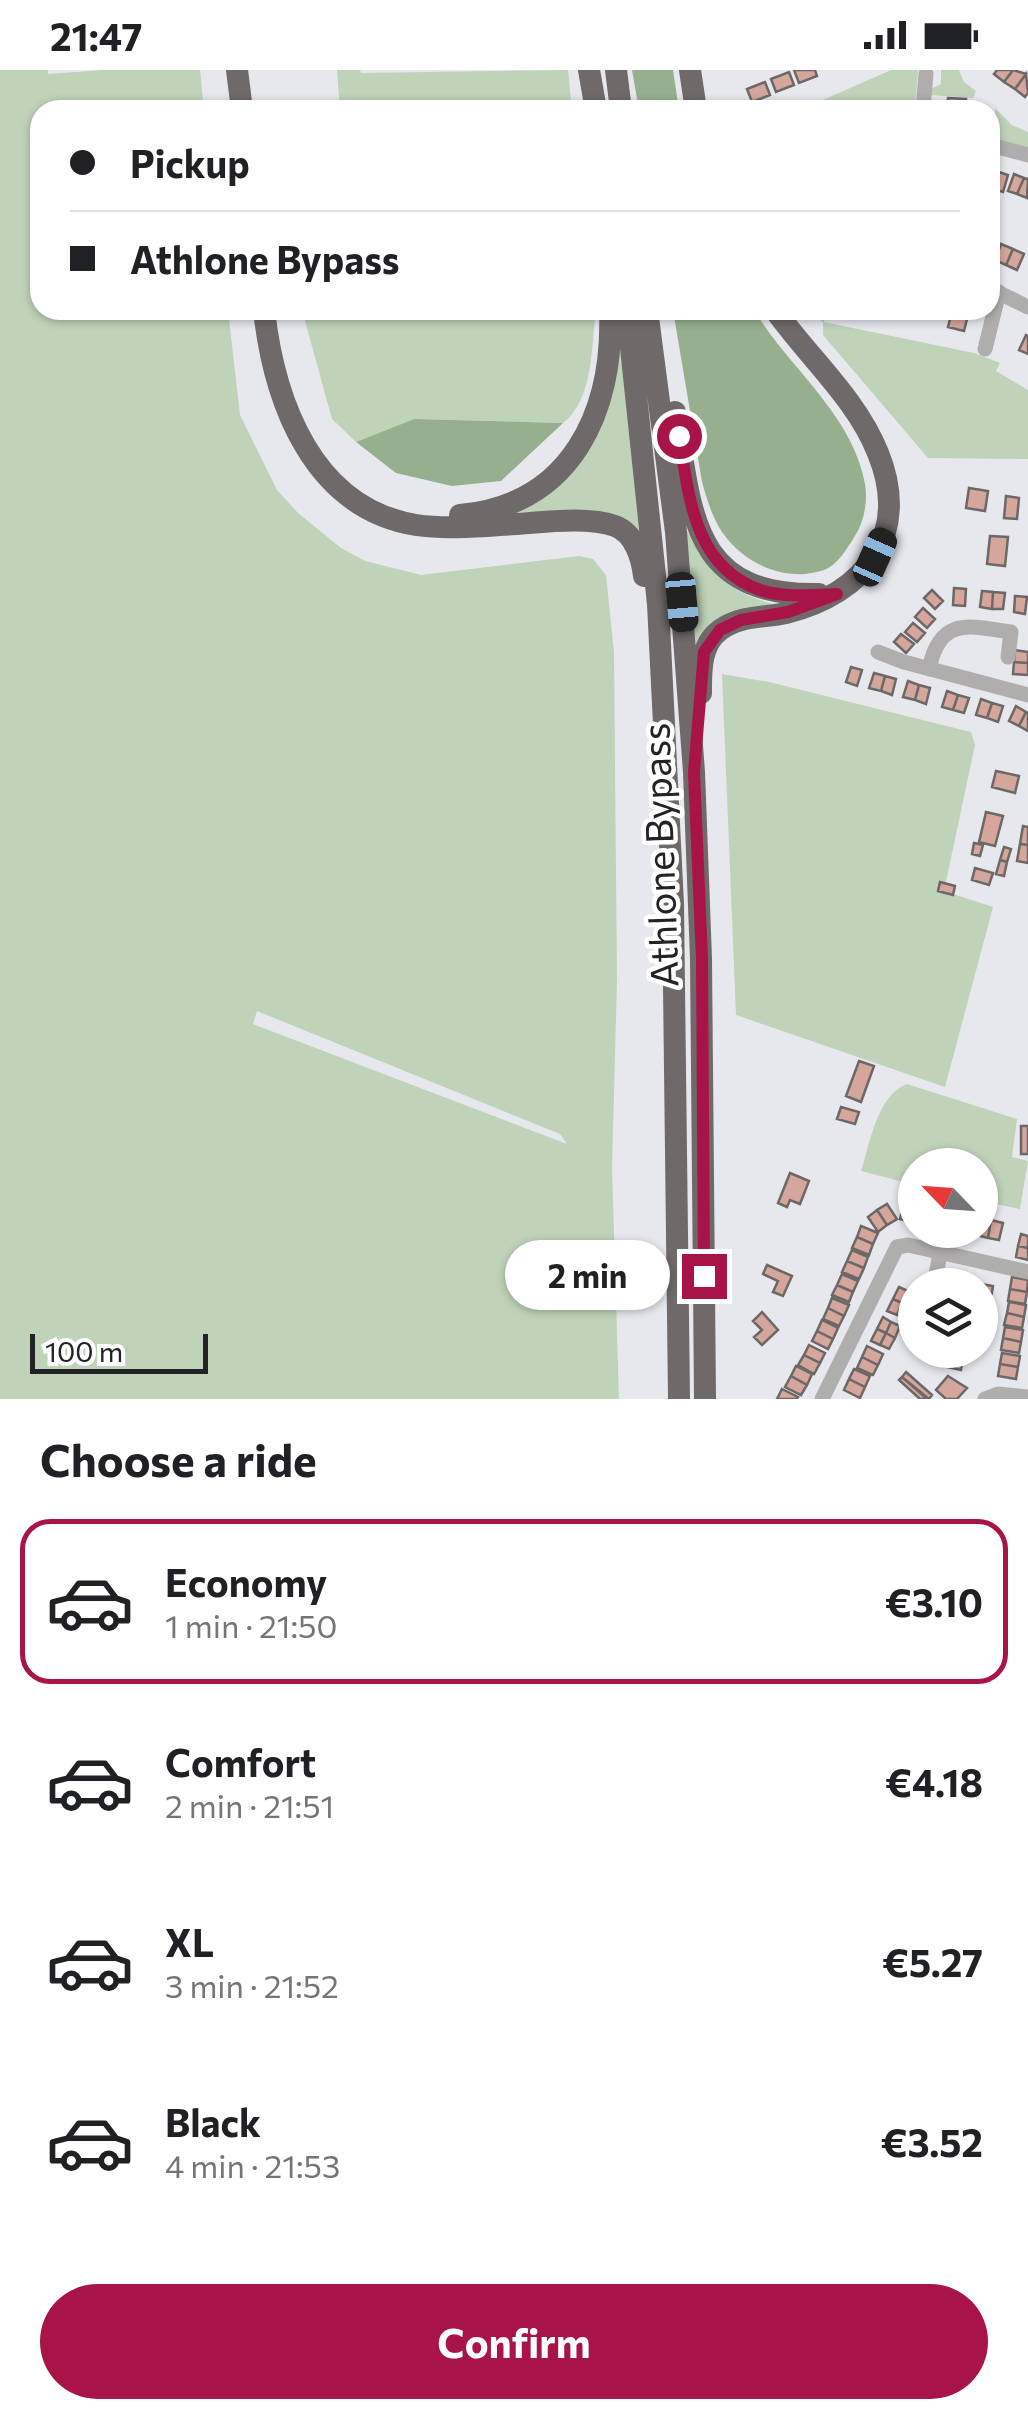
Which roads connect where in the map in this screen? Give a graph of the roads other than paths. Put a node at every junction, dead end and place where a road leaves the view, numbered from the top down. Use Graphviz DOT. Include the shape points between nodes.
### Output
graph roads {
  1 [pos="238,70"];
  2 [pos="252,70"];
  3 [pos="589,70"];
  4 [pos="616,70"];
  5 [pos="690,70"];
  6 [pos="926,74"];
  7 [pos="241,100"];
  8 [pos="255,100"];
  9 [pos="594,100"];
  10 [pos="620,100"];
  11 [pos="694,100"];
  12 [pos="924,100"];
  13 [pos="1000,148"];
  14 [pos="1028,155"];
  15 [pos="1000,293"];
  16 [pos="1028,307"];
  17 [pos="266,320"];
  18 [pos="280,320"];
  19 [pos="610,320"];
  20 [pos="641,320"];
  21 [pos="642,320"];
  22 [pos="644,320"];
  23 [pos="784,320"];
  24 [pos="989,320"];
  25 [pos="984,349"];
  26 [pos="837,594"];
  27 [pos="1011,632"];
  28 [pos="1028,634"];
  29 [pos="660,652"];
  30 [pos="878,652"];
  31 [pos="1008,657"];
  32 [pos="929,668"];
  33 [pos="1028,694"];
  34 [pos="694,772"];
  35 [pos="940,1254"];
  36 [pos="937,1268"];
  37 [pos="1028,1272"];
  38 [pos="1028,1397"];
  39 [pos="678,1399"];
  40 [pos="705,1399"];
  41 [pos="822,1399"];
  42 [pos="984,1399"];
  1 -- 7 [label="highway"];
  2 -- 8 [label="highway"];
  3 -- 9 [label="highway"];
  4 -- 10 [label="highway"];
  5 -- 11 [label="highway"];
  6 -- 12 [label="street"];
  13 -- 14 [label="street"];
  15 -- 16 [label="street"];
  17 -- 29 [label="highway" via="284,405 329,479 380,514 415,525 618,526 644,565"];
  18 -- 19 [label="highway" via="291,386 322,452 373,497 448,516 500,507 565,465 598,413"];
  20 -- 29 [label="highway, Athlone Bypass"];
  21 -- 34 [label="highway, Athlone Bypass" via="676,532"];
  22 -- 26 [label="highway" via="674,407 701,539 727,569 762,591"];
  23 -- 26 [label="highway" via="862,423 886,475 884,539 866,571"];
  24 -- 25 [label="street"];
  26 -- 34 [label="highway" via="741,620 710,640"];
  27 -- 28 [label="street"];
  27 -- 31 [label="street"];
  27 -- 32 [label="street" via="952,629"];
  29 -- 39 [label="highway, Athlone Bypass" via="673,904"];
  30 -- 32 [label="street"];
  32 -- 33 [label="street"];
  34 -- 40 [label="highway, Athlone Bypass"];
  35 -- 36 [label="street"];
  35 -- 37 [label="street"];
  35 -- 41 [label="street" via="897,1247"];
  38 -- 42 [label="street"];
}
